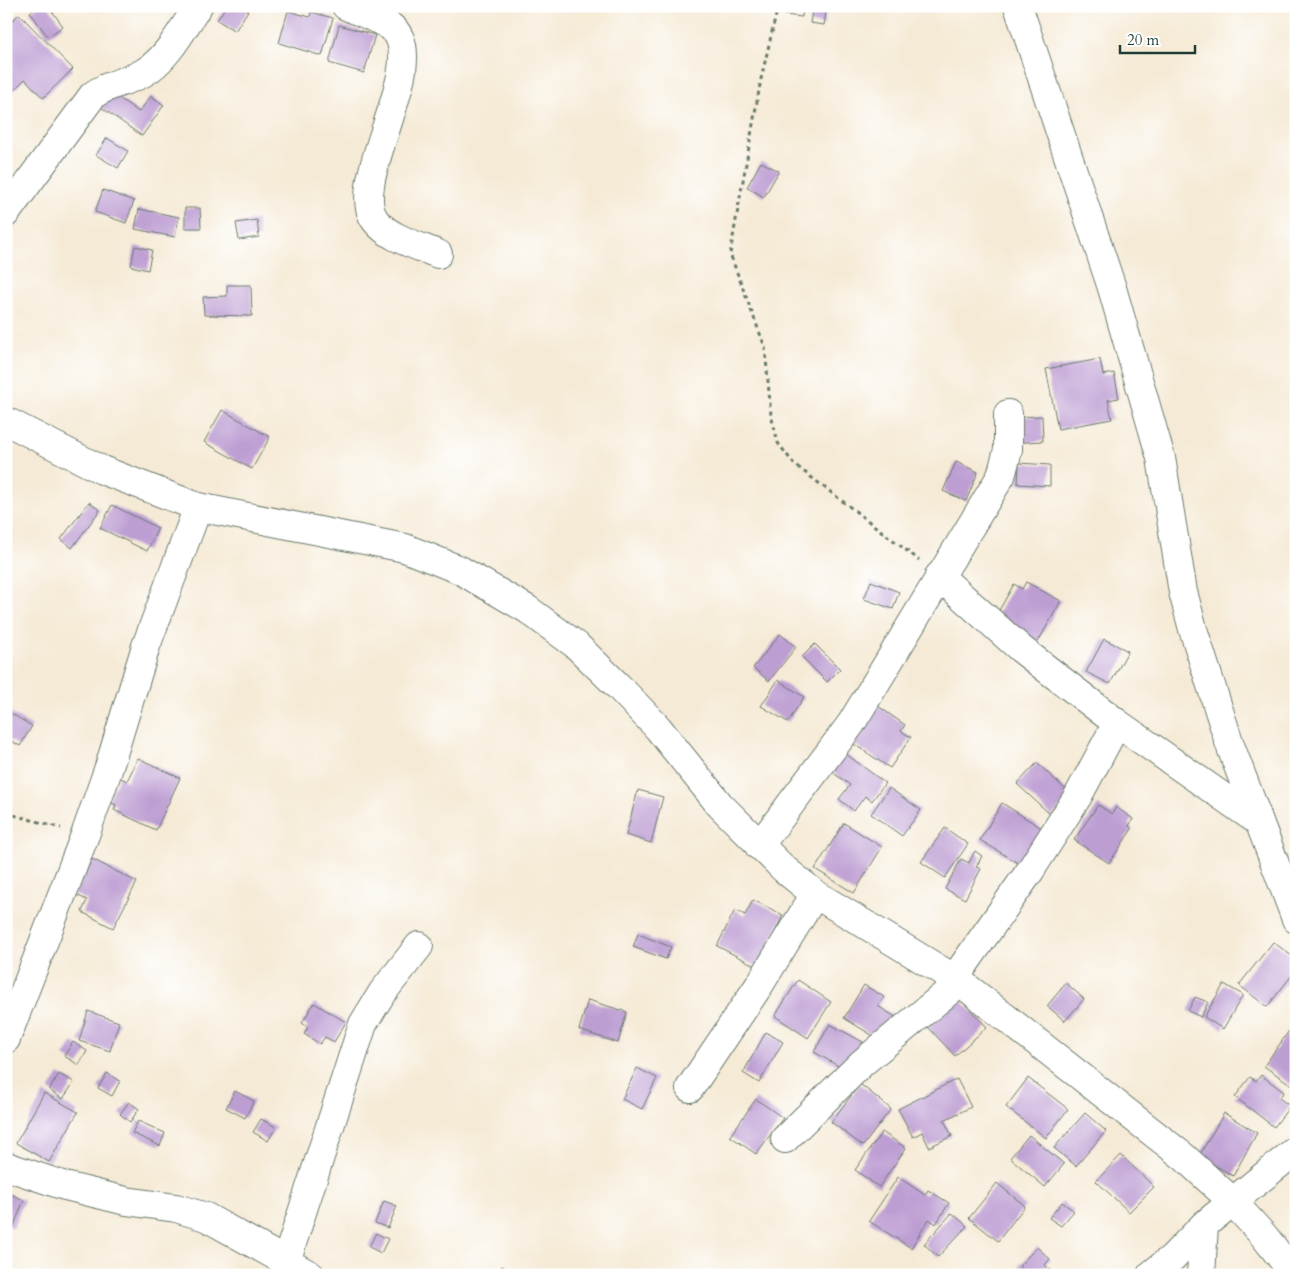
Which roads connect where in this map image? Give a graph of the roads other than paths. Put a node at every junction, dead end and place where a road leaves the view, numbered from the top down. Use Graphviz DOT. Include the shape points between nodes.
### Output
graph roads {
  1 [pos="198,6"];
  2 [pos="346,6"];
  3 [pos="1018,6"];
  4 [pos="6,213"];
  5 [pos="438,254"];
  6 [pos="1008,414"];
  7 [pos="6,422"];
  8 [pos="198,507"];
  9 [pos="939,576"];
  10 [pos="1117,723"];
  11 [pos="1260,822"];
  12 [pos="759,846"];
  13 [pos="815,894"];
  14 [pos="1296,919"];
  15 [pos="419,946"];
  16 [pos="957,981"];
  17 [pos="6,1039"];
  18 [pos="690,1088"];
  19 [pos="785,1139"];
  20 [pos="1296,1150"];
  21 [pos="6,1166"];
  22 [pos="1232,1201"];
  23 [pos="1204,1225"];
  24 [pos="286,1262"];
  25 [pos="310,1275"];
  26 [pos="1152,1275"];
  27 [pos="1201,1275"];
  28 [pos="1295,1275"];
  1 -- 4 [label="street" via="155,64 143,73 104,87 89,100"];
  2 -- 5 [label="street" via="392,28 402,41 402,69 370,184 369,206 374,220 388,231"];
  3 -- 11 [label="street" via="1112,288 1161,458 1188,611 1230,745"];
  6 -- 9 [label="street" via="1005,467"];
  7 -- 8 [label="street" via="102,470"];
  8 -- 12 [label="street" via="405,548 460,570 527,609 576,645 619,687"];
  8 -- 17 [label="street" via="146,646 86,834"];
  9 -- 10 [label="street" via="1021,649"];
  9 -- 12 [label="street" via="851,724"];
  10 -- 11 [label="street"];
  10 -- 16 [label="street" via="1078,796"];
  11 -- 14 [label="street"];
  12 -- 13 [label="street"];
  13 -- 16 [label="street"];
  13 -- 18 [label="street" via="760,984"];
  15 -- 24 [label="street" via="382,993 364,1024"];
  16 -- 19 [label="street" via="862,1064"];
  16 -- 22 [label="street" via="1184,1157"];
  20 -- 22 [label="street"];
  21 -- 24 [label="street" via="65,1186 206,1216"];
  22 -- 23 [label="street"];
  22 -- 28 [label="street"];
  23 -- 26 [label="street"];
  23 -- 27 [label="street"];
  24 -- 25 [label="street"];
}
